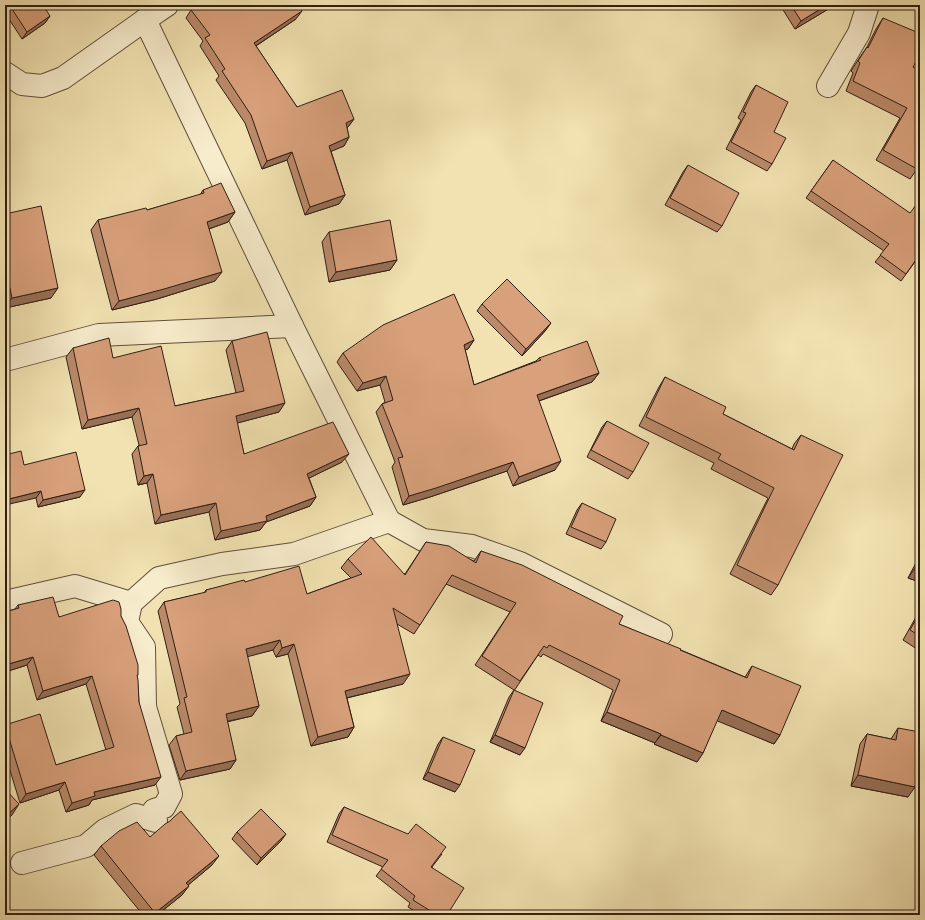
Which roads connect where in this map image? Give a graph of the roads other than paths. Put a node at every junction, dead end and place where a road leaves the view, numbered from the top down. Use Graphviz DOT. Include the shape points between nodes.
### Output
graph roads {
  1 [pos="167,5"];
  2 [pos="868,5"];
  3 [pos="145,20"];
  4 [pos="5,73"];
  5 [pos="828,86"];
  6 [pos="292,326"];
  7 [pos="5,360"];
  8 [pos="389,521"];
  9 [pos="5,602"];
  10 [pos="130,603"];
  11 [pos="661,634"];
  12 [pos="22,862"];
  1 -- 3 [label="street"];
  2 -- 5 [label="street" via="859,33"];
  3 -- 4 [label="street" via="63,78 42,86 22,84"];
  3 -- 6 [label="street"];
  6 -- 7 [label="street" via="99,335"];
  6 -- 8 [label="street"];
  8 -- 10 [label="street" via="294,554 222,564 159,578"];
  8 -- 11 [label="street" via="423,540 472,546 520,563"];
  9 -- 10 [label="street" via="75,586"];
  10 -- 12 [label="street" via="127,622 144,647 145,708 171,794 164,807 154,810 156,821 136,815 105,830 86,846"];
}
